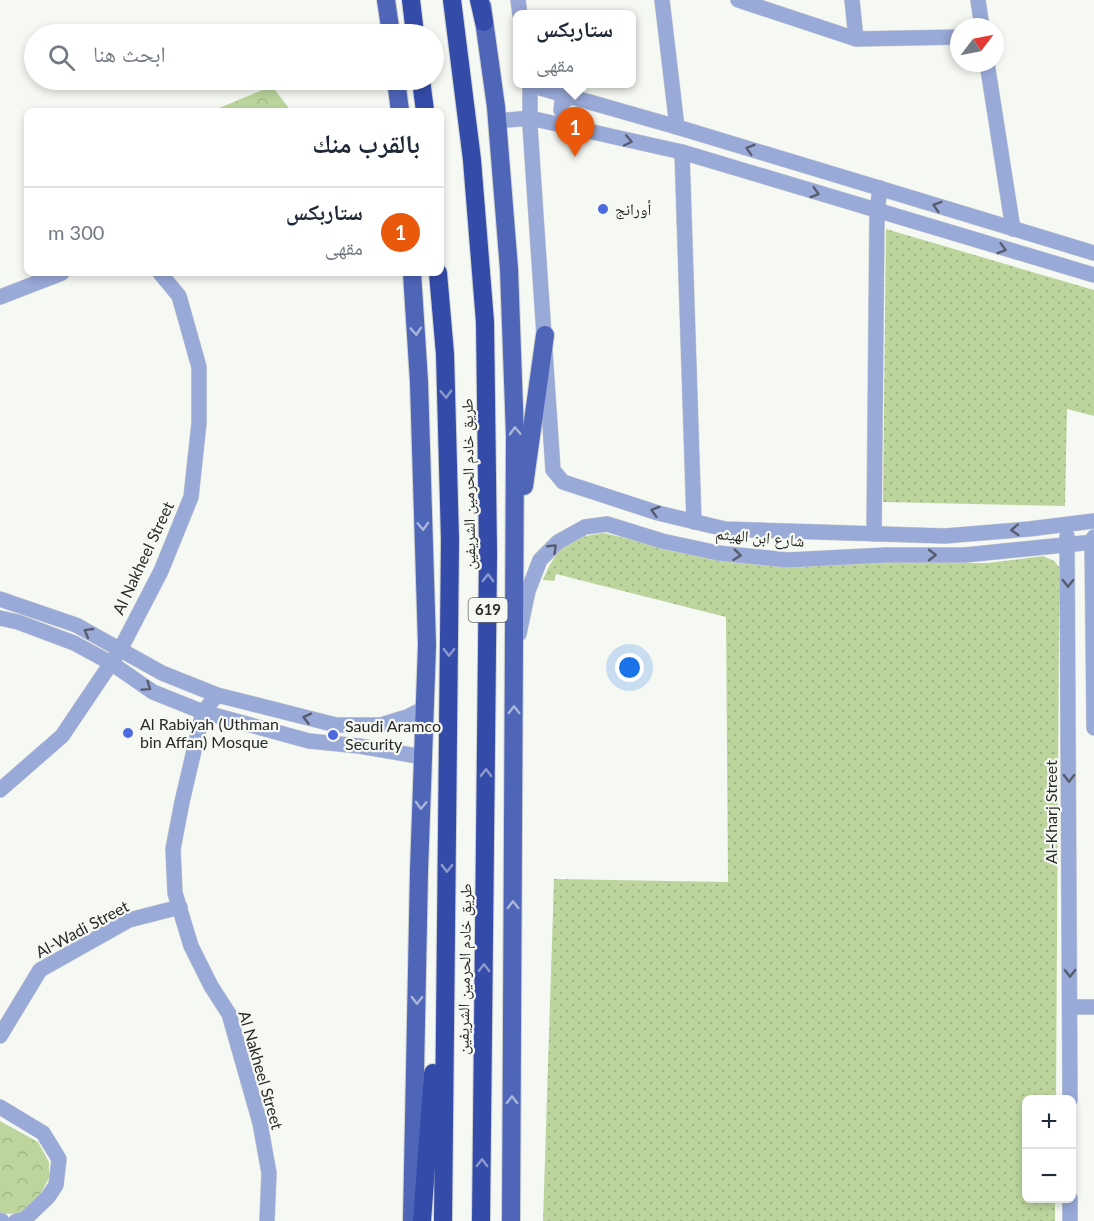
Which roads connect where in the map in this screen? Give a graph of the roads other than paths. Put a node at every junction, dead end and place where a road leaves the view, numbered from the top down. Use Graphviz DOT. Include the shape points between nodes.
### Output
graph roads {
  1 [pos="386,0"];
  2 [pos="411,0"];
  3 [pos="452,0"];
  4 [pos="480,0"];
  5 [pos="662,0"];
  6 [pos="738,0"];
  7 [pos="852,0"];
  8 [pos="978,0"];
  9 [pos="981,18"];
  10 [pos="484,22"];
  11 [pos="390,24"];
  12 [pos="414,24"];
  13 [pos="950,37"];
  14 [pos="856,39"];
  15 [pos="988,72"];
  16 [pos="530,88"];
  17 [pos="543,88"];
  18 [pos="397,90"];
  19 [pos="422,90"];
  20 [pos="571,97"];
  21 [pos="400,108"];
  22 [pos="425,108"];
  23 [pos="530,118"];
  24 [pos="497,121"];
  25 [pos="677,127"];
  26 [pos="569,128"];
  27 [pos="682,152"];
  28 [pos="880,188"];
  29 [pos="877,212"];
  30 [pos="1013,229"];
  31 [pos="1094,253"];
  32 [pos="54,276"];
  33 [pos="162,276"];
  34 [pos="412,276"];
  35 [pos="438,276"];
  36 [pos="1094,276"];
  37 [pos="0,297"];
  38 [pos="545,335"];
  39 [pos="1094,520"];
  40 [pos="694,522"];
  41 [pos="1066,524"];
  42 [pos="874,534"];
  43 [pos="1093,540"];
  44 [pos="1068,544"];
  45 [pos="514,559"];
  46 [pos="0,599"];
  47 [pos="0,618"];
  48 [pos="115,656"];
  49 [pos="514,660"];
  50 [pos="217,695"];
  51 [pos="425,708"];
  52 [pos="203,712"];
  53 [pos="1094,728"];
  54 [pos="423,757"];
  55 [pos="0,790"];
  56 [pos="447,898"];
  57 [pos="180,907"];
  58 [pos="1070,1007"];
  59 [pos="1094,1007"];
  60 [pos="0,1036"];
  61 [pos="1070,1095"];
  62 [pos="0,1107"];
  63 [pos="1070,1203"];
  64 [pos="16,1221"];
  65 [pos="267,1221"];
  66 [pos="412,1221"];
  67 [pos="422,1221"];
  68 [pos="443,1221"];
  69 [pos="481,1221"];
  70 [pos="511,1221"];
  71 [pos="1070,1221"];
  1 -- 11 [label="main road"];
  2 -- 12 [label="highway"];
  69 -- 3 [label="highway, طريق خادم الحرمين الشريفين / 619, one-way" via="489,554 485,322 472,160"];
  4 -- 10 [label="highway"];
  5 -- 25 [label="street"];
  6 -- 14 [label="street"];
  7 -- 14 [label="street"];
  8 -- 9 [label="street"];
  10 -- 24 [label="main road"];
  13 -- 14 [label="street"];
  15 -- 30 [label="street"];
  16 -- 23 [label="street"];
  17 -- 20 [label="street"];
  18 -- 21 [label="main road"];
  19 -- 22 [label="highway"];
  20 -- 25 [label="street"];
  20 -- 26 [label="street" via="562,102 561,110"];
  23 -- 24 [label="street"];
  23 -- 26 [label="street"];
  23 -- 38 [label="street"];
  45 -- 24 [label="main road, one-way" via="515,436 509,269"];
  28 -- 25 [label="street, one-way"];
  26 -- 27 [label="street, one-way"];
  27 -- 29 [label="street, one-way"];
  27 -- 40 [label="street"];
  28 -- 29 [label="street"];
  30 -- 28 [label="street, one-way"];
  29 -- 36 [label="street, one-way"];
  29 -- 42 [label="street"];
  30 -- 31 [label="street"];
  32 -- 37 [label="street"];
  33 -- 48 [label="street, Al Nakheel Street" via="179,296 200,367 200,423 191,497 160,571"];
  34 -- 51 [label="main road, one-way" via="427,645"];
  35 -- 56 [label="highway, طريق خادم الحرمين الشريفين / 619, one-way" via="445,354 450,540"];
  40 -- 38 [label="street, شارع ابن الهيثم, one-way" via="563,482 553,470"];
  38 -- 45 [label="main road"];
  39 -- 41 [label="street, شارع ابن الهيثم"];
  40 -- 42 [label="street, شارع ابن الهيثم" via="725,530"];
  41 -- 42 [label="street, شارع ابن الهيثم, one-way" via="945,536"];
  41 -- 44 [label="street, Al-Kharj Street"];
  43 -- 44 [label="street, شارع ابن الهيثم"];
  43 -- 53 [label="street"];
  49 -- 44 [label="street, شارع ابن الهيثم, one-way" via="528,591 540,560 558,542 585,527 607,524 718,553 788,560 964,555"];
  44 -- 58 [label="street, Al-Kharj Street, one-way"];
  45 -- 49 [label="main road"];
  48 -- 46 [label="street, one-way" via="76,625"];
  47 -- 48 [label="street"];
  48 -- 50 [label="street"];
  48 -- 52 [label="street, one-way" via="153,692"];
  48 -- 55 [label="street, Al Nakheel Street" via="62,735"];
  70 -- 49 [label="main road, one-way"];
  51 -- 50 [label="street, one-way" via="381,725 336,725"];
  50 -- 52 [label="street, Al Nakheel Street"];
  51 -- 54 [label="main road"];
  52 -- 54 [label="street" via="309,741"];
  52 -- 57 [label="street, Al Nakheel Street" via="172,849"];
  54 -- 66 [label="main road, one-way"];
  56 -- 67 [label="highway"];
  56 -- 68 [label="highway, طريق خادم الحرمين الشريفين / 619"];
  57 -- 60 [label="street, Al-Wadi Street" via="129,920 40,970"];
  57 -- 65 [label="street, Al Nakheel Street" via="191,946 229,1014 257,1113 269,1173"];
  58 -- 59 [label="street"];
  58 -- 61 [label="street, Al-Kharj Street"];
  62 -- 64 [label="street" via="43,1134 59,1159 52,1191 25,1219"];
  63 -- 71 [label="street"];
}
